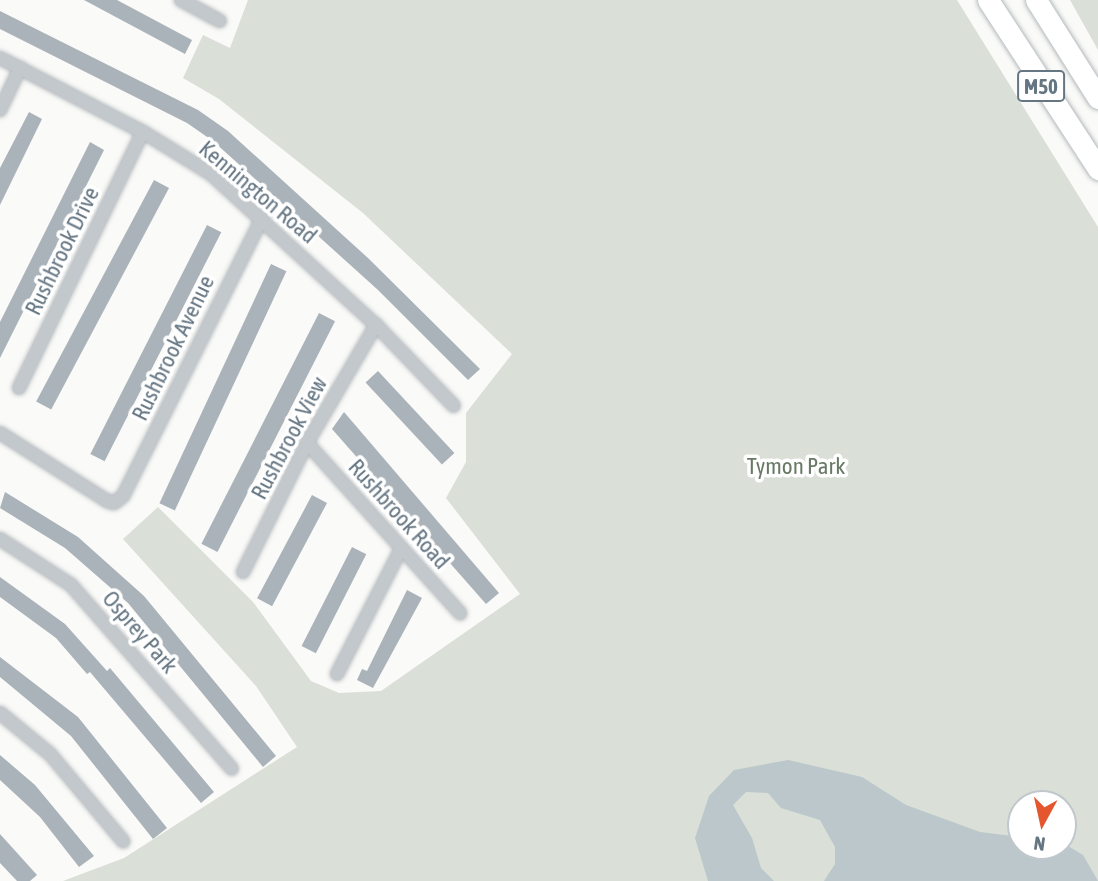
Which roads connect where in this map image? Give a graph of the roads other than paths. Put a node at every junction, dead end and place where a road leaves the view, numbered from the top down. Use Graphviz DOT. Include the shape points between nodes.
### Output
graph roads {
  1 [pos="181,0"];
  2 [pos="988,0"];
  3 [pos="1036,0"];
  4 [pos="220,22"];
  5 [pos="0,58"];
  6 [pos="20,68"];
  7 [pos="1098,98"];
  8 [pos="0,110"];
  9 [pos="143,132"];
  10 [pos="1098,169"];
  11 [pos="262,218"];
  12 [pos="376,325"];
  13 [pos="19,388"];
  14 [pos="454,406"];
  15 [pos="1,435"];
  16 [pos="307,443"];
  17 [pos="0,539"];
  18 [pos="401,549"];
  19 [pos="243,572"];
  20 [pos="460,613"];
  21 [pos="337,674"];
  22 [pos="0,713"];
  23 [pos="232,769"];
  24 [pos="123,841"];
  1 -- 4 [label="street"];
  2 -- 10 [label="highway, M50"];
  3 -- 7 [label="highway, M50"];
  5 -- 6 [label="street, Kennington Road"];
  6 -- 8 [label="street"];
  6 -- 9 [label="street, Kennington Road"];
  9 -- 11 [label="street, Kennington Road" via="211,174"];
  9 -- 13 [label="street, Rushbrook Drive"];
  11 -- 12 [label="street, Kennington Road"];
  11 -- 15 [label="street, Rushbrook Avenue" via="123,496 114,503 107,501"];
  12 -- 14 [label="street, Kennington Road"];
  12 -- 16 [label="street, Rushbrook View"];
  16 -- 18 [label="street, Rushbrook Road"];
  16 -- 19 [label="street, Rushbrook View"];
  17 -- 23 [label="street, Osprey Park" via="71,585"];
  18 -- 20 [label="street, Rushbrook Road"];
  18 -- 21 [label="street"];
  22 -- 24 [label="street" via="50,754"];
}
